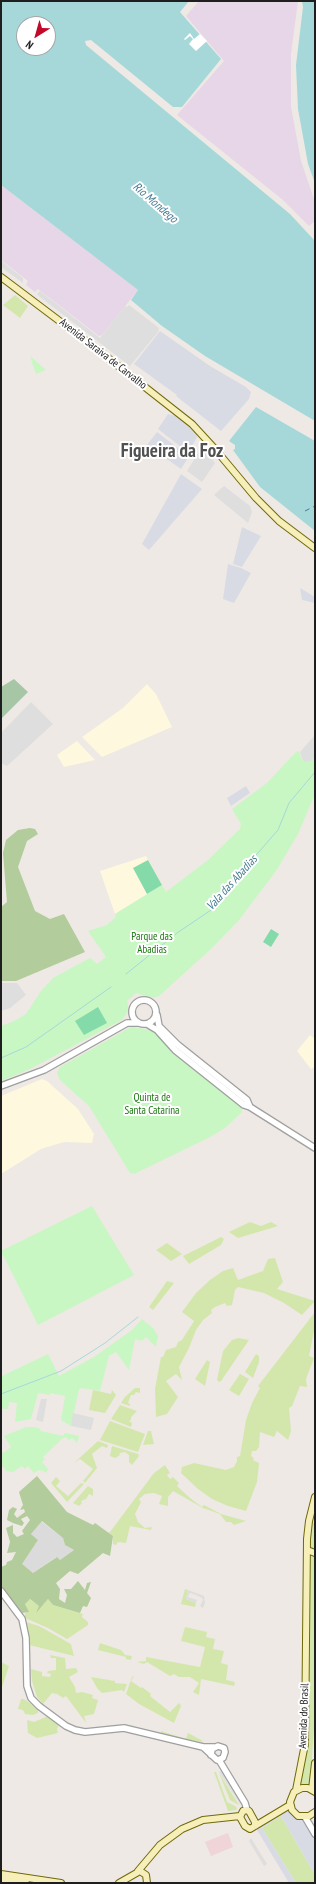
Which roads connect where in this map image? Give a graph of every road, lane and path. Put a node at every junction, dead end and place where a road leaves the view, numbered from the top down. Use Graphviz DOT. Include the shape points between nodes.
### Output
graph roads {
  1 [pos="1,277"];
  2 [pos="315,548"];
  3 [pos="132,1015"];
  4 [pos="157,1015"];
  5 [pos="127,1023"];
  6 [pos="138,1023"];
  7 [pos="147,1024"];
  8 [pos="1,1086"];
  9 [pos="250,1107"];
  10 [pos="315,1148"];
  11 [pos="315,1497"];
  12 [pos="314,1508"];
  13 [pos="307,1550"];
  14 [pos="315,1554"];
  15 [pos="1,1591"];
  16 [pos="203,1747"];
  17 [pos="214,1747"];
  18 [pos="211,1755"];
  19 [pos="219,1760"];
  20 [pos="315,1763"];
  21 [pos="296,1790"];
  22 [pos="313,1791"];
  23 [pos="290,1805"];
  24 [pos="247,1810"];
  25 [pos="315,1812"];
  26 [pos="240,1816"];
  27 [pos="305,1817"];
  28 [pos="254,1818"];
  29 [pos="264,1820"];
  30 [pos="255,1826"];
  31 [pos="315,1834"];
  32 [pos="145,1864"];
  33 [pos="138,1872"];
  34 [pos="1,1874"];
  35 [pos="146,1875"];
  36 [pos="1,1879"];
  37 [pos="132,1880"];
  38 [pos="26,1883"];
  39 [pos="61,1883"];
  40 [pos="119,1883"];
  41 [pos="147,1883"];
  1 -- 2 [label="main road, Avenida Saraiva de Carvalho" via="162,399 203,435 256,498 280,521"];
  3 -- 4 [label="street" via="136,1003 145,1000 154,1004"];
  3 -- 5 [label="street"];
  3 -- 6 [label="street"];
  4 -- 7 [label="street"];
  4 -- 9 [label="street" via="159,1026 178,1045 247,1100"];
  5 -- 6 [label="street"];
  5 -- 8 [label="street" via="44,1070"];
  6 -- 7 [label="street"];
  7 -- 9 [label="street" via="157,1030 175,1050"];
  9 -- 10 [label="street"];
  11 -- 12 [label="main road, Avenida do Brasil"];
  12 -- 13 [label="main road, Avenida do Brasil" via="308,1530"];
  13 -- 14 [label="main road"];
  13 -- 21 [label="main road, Avenida do Brasil" via="305,1744"];
  15 -- 16 [label="street" via="22,1619 26,1638 27,1686 31,1698 39,1706 75,1730 85,1732 124,1728"];
  16 -- 17 [label="street"];
  16 -- 18 [label="street"];
  17 -- 18 [label="street"];
  17 -- 19 [label="street" via="220,1746 225,1750 225,1756"];
  18 -- 19 [label="street"];
  19 -- 24 [label="street"];
  20 -- 22 [label="main road, Avenida do Brasil"];
  21 -- 22 [label="main road" via="305,1788"];
  21 -- 23 [label="main road, Avenida do Brasil" via="291,1797"];
  23 -- 27 [label="main road" via="296,1814"];
  23 -- 29 [label="main road"];
  24 -- 26 [label="main road" via="242,1811"];
  24 -- 28 [label="main road"];
  25 -- 27 [label="main road"];
  26 -- 30 [label="main road" via="247,1828"];
  26 -- 32 [label="main road" via="208,1819 187,1826 168,1838"];
  27 -- 31 [label="street"];
  28 -- 29 [label="main road"];
  28 -- 30 [label="main road"];
  29 -- 30 [label="main road"];
  32 -- 33 [label="main road"];
  32 -- 35 [label="main road"];
  33 -- 35 [label="main road"];
  33 -- 37 [label="main road"];
  34 -- 39 [label="main road"];
  35 -- 41 [label="main road"];
  36 -- 38 [label="main road"];
  37 -- 40 [label="main road"];
}
